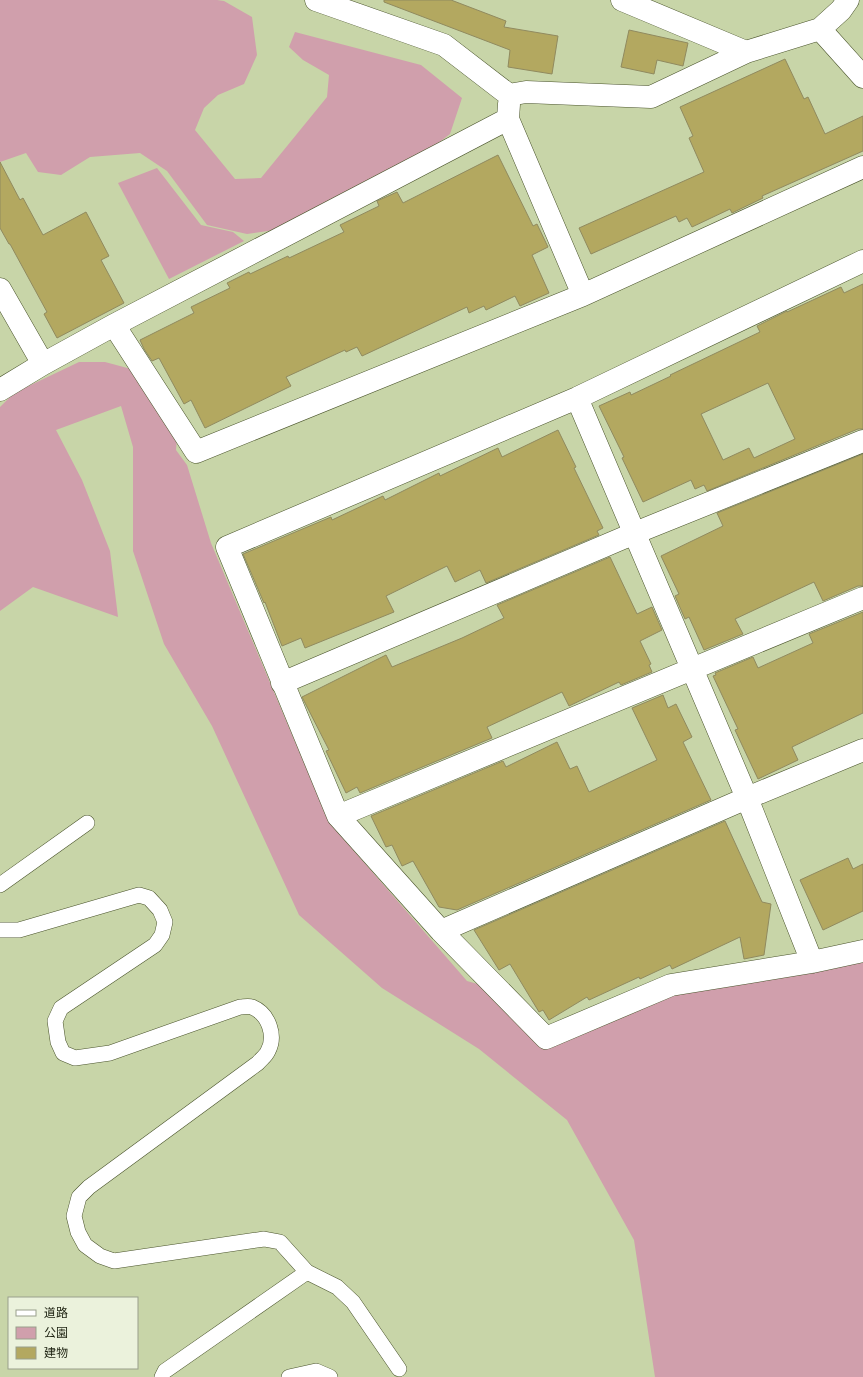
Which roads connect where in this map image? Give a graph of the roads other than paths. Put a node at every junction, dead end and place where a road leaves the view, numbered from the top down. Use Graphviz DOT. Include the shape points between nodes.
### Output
graph roads {
  1 [pos="316,0"];
  2 [pos="622,0"];
  3 [pos="848,0"];
  4 [pos="820,29"];
  5 [pos="746,52"];
  6 [pos="863,77"];
  7 [pos="509,95"];
  8 [pos="508,119"];
  9 [pos="863,167"];
  10 [pos="863,260"];
  11 [pos="0,289"];
  12 [pos="583,296"];
  13 [pos="114,325"];
  14 [pos="43,364"];
  15 [pos="0,390"];
  16 [pos="577,398"];
  17 [pos="863,441"];
  18 [pos="635,533"];
  19 [pos="863,598"];
  20 [pos="692,669"];
  21 [pos="282,683"];
  22 [pos="863,750"];
  23 [pos="747,798"];
  24 [pos="338,816"];
  25 [pos="87,823"];
  26 [pos="0,885"];
  27 [pos="0,930"];
  28 [pos="441,931"];
  29 [pos="863,951"];
  30 [pos="812,962"];
  31 [pos="307,1272"];
  32 [pos="399,1369"];
  33 [pos="162,1377"];
  34 [pos="289,1377"];
  35 [pos="330,1377"];
  1 -- 7 [label="street" via="444,45"];
  2 -- 5 [label="street"];
  3 -- 4 [label="street"];
  4 -- 5 [label="street"];
  4 -- 6 [label="street"];
  5 -- 7 [label="street" via="651,97 526,92"];
  7 -- 8 [label="street"];
  8 -- 12 [label="street"];
  8 -- 13 [label="street"];
  9 -- 12 [label="street"];
  10 -- 16 [label="street"];
  11 -- 14 [label="street"];
  12 -- 13 [label="street" via="196,452"];
  13 -- 14 [label="street"];
  14 -- 15 [label="street"];
  16 -- 18 [label="street"];
  16 -- 21 [label="street" via="227,547"];
  17 -- 18 [label="street"];
  18 -- 20 [label="street"];
  18 -- 21 [label="street"];
  19 -- 20 [label="street"];
  20 -- 23 [label="street"];
  20 -- 24 [label="street"];
  21 -- 24 [label="street"];
  22 -- 23 [label="street"];
  23 -- 28 [label="street"];
  23 -- 30 [label="street"];
  24 -- 28 [label="street"];
  25 -- 26 [label="lane"];
  27 -- 31 [label="lane" via="18,930 139,895 149,898 160,910 165,922 162,935 155,945 62,1008 55,1022 58,1042 63,1053 75,1058 110,1053 240,1007 251,1007 263,1015 270,1026 272,1041 268,1052 258,1063 79,1197 74,1216 85,1245 100,1256 114,1261 264,1239 280,1242"];
  28 -- 30 [label="street" via="546,1038 671,984"];
  29 -- 30 [label="street"];
  31 -- 32 [label="lane" via="337,1287 353,1302"];
  31 -- 33 [label="lane" via="165,1371"];
  34 -- 35 [label="lane" via="316,1372"];
}
